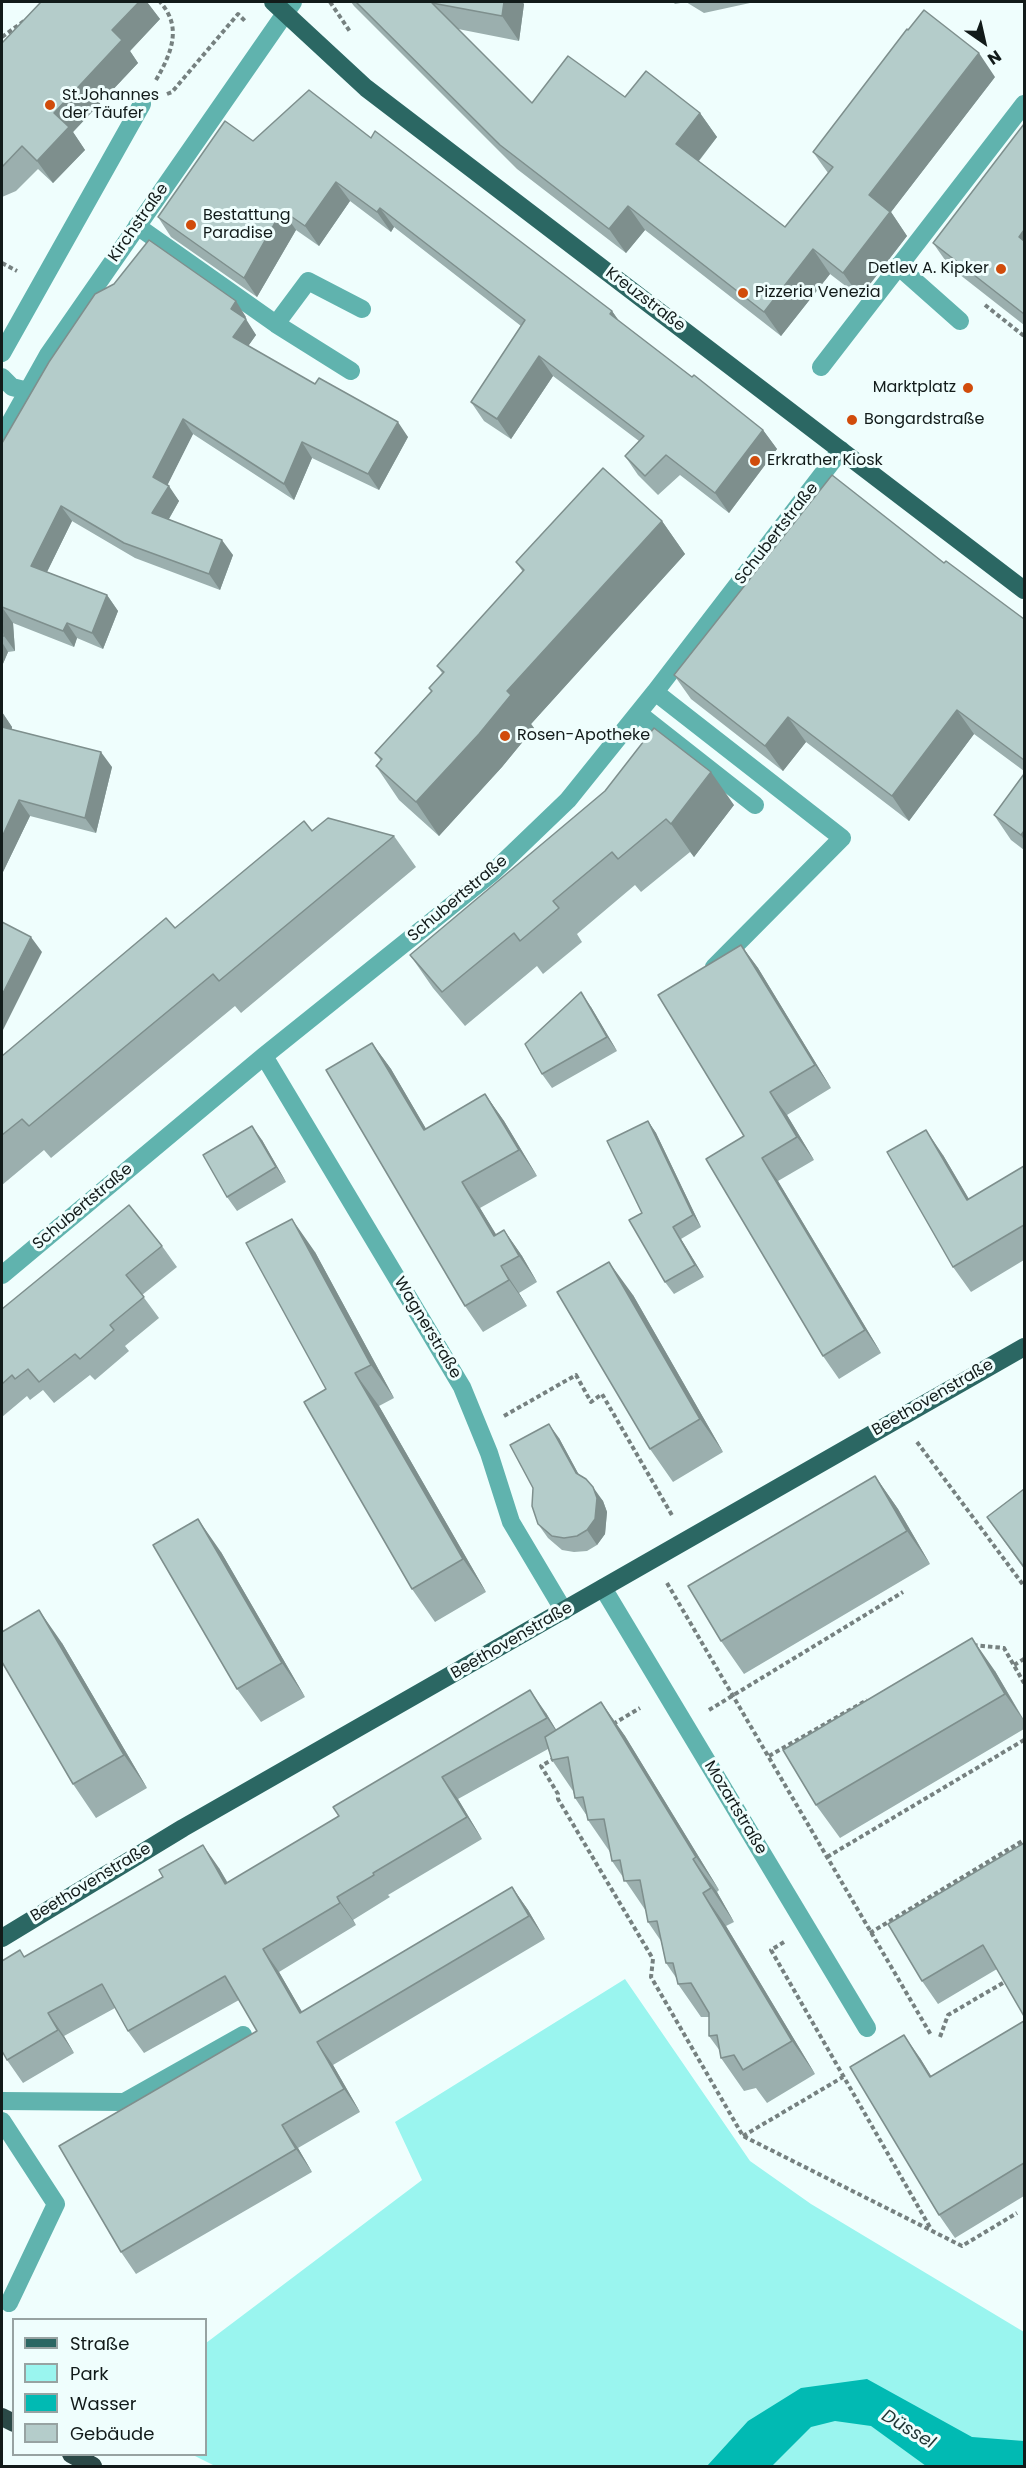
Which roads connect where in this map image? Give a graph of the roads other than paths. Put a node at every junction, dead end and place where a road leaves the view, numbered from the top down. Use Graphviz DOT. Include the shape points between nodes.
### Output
graph roads {
  1 [pos="283,5"];
  2 [pos="142,104"];
  3 [pos="1024,104"];
  4 [pos="137,226"];
  5 [pos="898,266"];
  6 [pos="362,309"];
  7 [pos="960,321"];
  8 [pos="276,324"];
  9 [pos="2,353"];
  10 [pos="821,367"];
  11 [pos="351,371"];
  12 [pos="2,377"];
  13 [pos="28,391"];
  14 [pos="2,437"];
  15 [pos="841,450"];
  16 [pos="1024,590"];
  17 [pos="655,692"];
  18 [pos="638,713"];
  19 [pos="755,805"];
  20 [pos="714,967"];
  21 [pos="264,1056"];
  22 [pos="2,1275"];
  23 [pos="1024,1347"];
  24 [pos="603,1588"];
  25 [pos="564,1611"];
  26 [pos="2,1938"];
  27 [pos="867,2028"];
  28 [pos="243,2035"];
  29 [pos="2,2101"];
  30 [pos="2,2121"];
  31 [pos="9,2303"];
  32 [pos="75,2456"];
  33 [pos="93,2466"];
  1 -- 4 [label="street, Kirchstraße"];
  1 -- 15 [label="main road, Kreuzstraße" via="366,88"];
  2 -- 9 [label="street"];
  3 -- 5 [label="street"];
  4 -- 8 [label="street"];
  4 -- 13 [label="street, Kirchstraße" via="48,355"];
  5 -- 7 [label="street"];
  5 -- 10 [label="street"];
  6 -- 8 [label="street" via="308,281"];
  8 -- 11 [label="street"];
  12 -- 13 [label="street" via="12,387"];
  13 -- 14 [label="street, Kirchstraße"];
  15 -- 16 [label="main road, Kreuzstraße"];
  15 -- 17 [label="street, Schubertstraße"];
  17 -- 18 [label="street, Schubertstraße"];
  17 -- 20 [label="street" via="842,838"];
  18 -- 19 [label="street"];
  18 -- 21 [label="street, Schubertstraße" via="568,800 492,873"];
  21 -- 22 [label="street, Schubertstraße"];
  21 -- 25 [label="street, Wagnerstraße" via="462,1387 512,1522"];
  23 -- 24 [label="main road, Beethovenstraße"];
  24 -- 25 [label="main road, Beethovenstraße"];
  24 -- 27 [label="street, Mozartstraße"];
  25 -- 26 [label="main road, Beethovenstraße" via="183,1828"];
  28 -- 29 [label="street" via="124,2102"];
  30 -- 31 [label="street" via="56,2204"];
  32 -- 33 [label="highway"];
}
